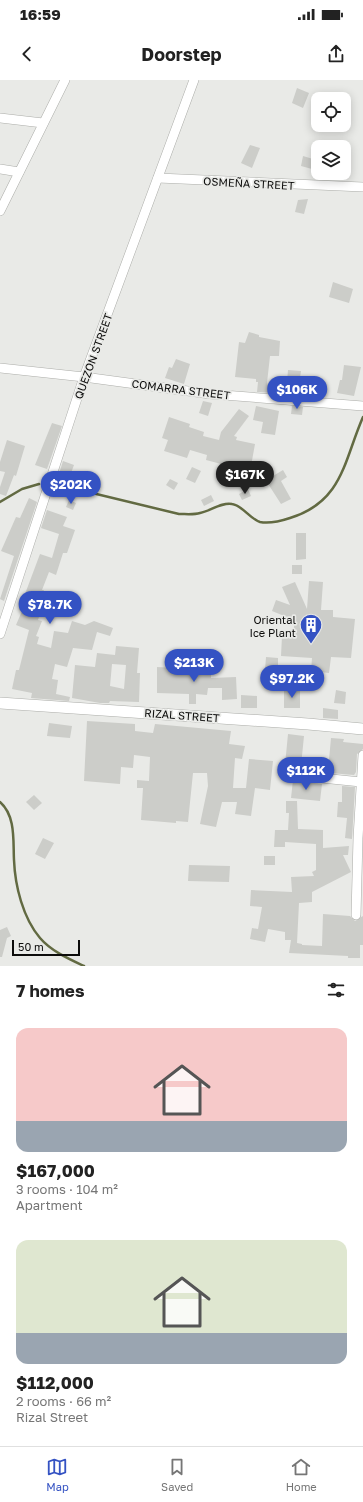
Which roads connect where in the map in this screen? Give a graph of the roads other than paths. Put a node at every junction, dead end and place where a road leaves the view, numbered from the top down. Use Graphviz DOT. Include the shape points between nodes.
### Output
graph roads {
  1 [pos="65,80"];
  2 [pos="194,80"];
  3 [pos="0,118"];
  4 [pos="43,124"];
  5 [pos="0,169"];
  6 [pos="19,172"];
  7 [pos="158,178"];
  8 [pos="363,187"];
  9 [pos="0,211"];
  10 [pos="0,368"];
  11 [pos="84,377"];
  12 [pos="363,406"];
  13 [pos="0,635"];
  14 [pos="0,702"];
  15 [pos="363,729"];
  16 [pos="363,755"];
  17 [pos="302,776"];
  18 [pos="361,782"];
  19 [pos="362,794"];
  20 [pos="356,915"];
  1 -- 4 [label="street"];
  2 -- 7 [label="street, QUEZON STREET"];
  3 -- 4 [label="street"];
  4 -- 6 [label="street"];
  5 -- 6 [label="street"];
  6 -- 9 [label="street"];
  7 -- 8 [label="street, OSMEÑA STREET"];
  7 -- 11 [label="street, QUEZON STREET"];
  10 -- 11 [label="street, COMARRA STREET"];
  11 -- 12 [label="street, COMARRA STREET" via="210,394"];
  11 -- 13 [label="street, QUEZON STREET"];
  14 -- 15 [label="street, RIZAL STREET"];
  16 -- 18 [label="street"];
  17 -- 18 [label="street"];
  18 -- 19 [label="street"];
  19 -- 20 [label="street" via="357,844"];
}
